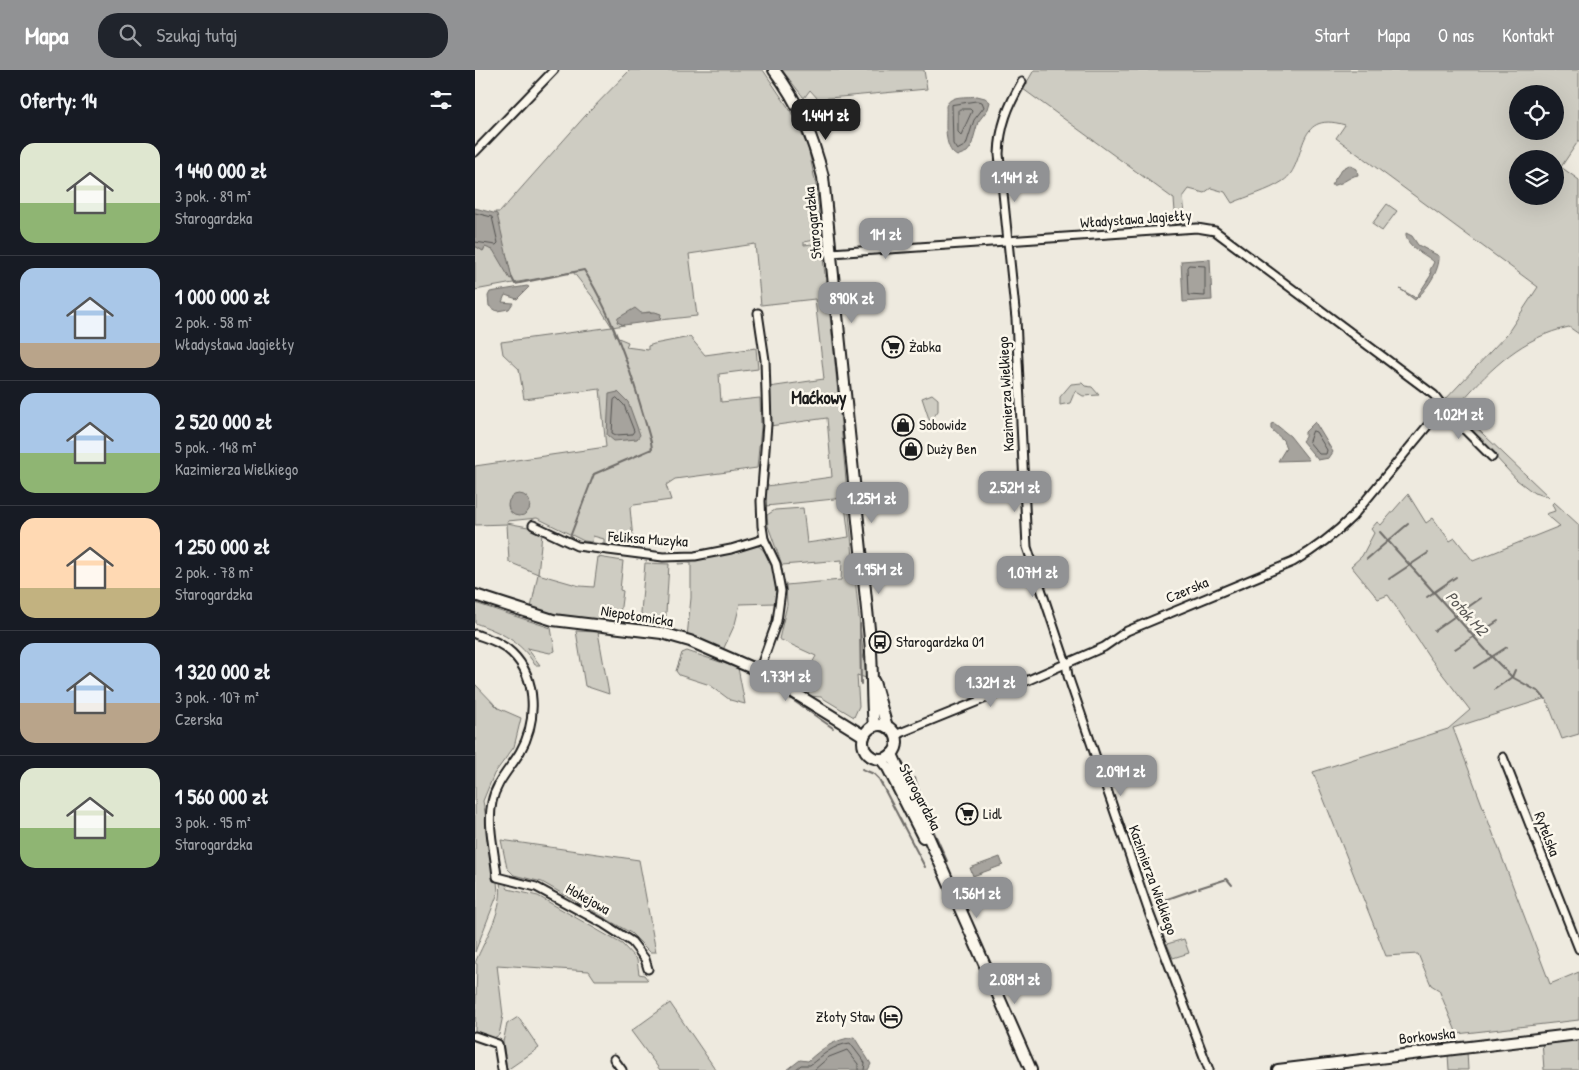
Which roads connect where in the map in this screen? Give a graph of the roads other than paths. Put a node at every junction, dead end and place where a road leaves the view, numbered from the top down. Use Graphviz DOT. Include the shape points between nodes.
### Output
graph roads {
  1 [pos="554,70"];
  2 [pos="774,70"];
  3 [pos="1022,82"];
  4 [pos="475,152"];
  5 [pos="1008,241"];
  6 [pos="831,253"];
  7 [pos="758,313"];
  8 [pos="1443,407"];
  9 [pos="1492,457"];
  10 [pos="533,526"];
  11 [pos="765,539"];
  12 [pos="475,595"];
  13 [pos="475,634"];
  14 [pos="1065,663"];
  15 [pos="759,671"];
  16 [pos="874,682"];
  17 [pos="874,726"];
  18 [pos="887,727"];
  19 [pos="895,735"];
  20 [pos="864,736"];
  21 [pos="892,754"];
  22 [pos="1503,756"];
  23 [pos="881,759"];
  24 [pos="933,850"];
  25 [pos="1579,949"];
  26 [pos="648,969"];
  27 [pos="1579,1034"];
  28 [pos="475,1036"];
  29 [pos="614,1060"];
  30 [pos="502,1070"];
  31 [pos="622,1070"];
  32 [pos="1031,1070"];
  33 [pos="1209,1070"];
  34 [pos="1278,1070"];
  1 -- 4 [label="street"];
  2 -- 6 [label="main road, Starogardzka" via="802,114 817,154 823,177"];
  3 -- 5 [label="street, Kazimierza Wielkiego" via="1007,109 999,146"];
  5 -- 6 [label="street, Władysława Jagiełły"];
  5 -- 8 [label="street, Władysława Jagiełły" via="1197,228 1215,231 1434,395"];
  5 -- 14 [label="street, Kazimierza Wielkiego" via="1016,325 1027,547"];
  6 -- 16 [label="main road, Starogardzka"];
  7 -- 11 [label="street" via="765,360 767,418 761,501"];
  8 -- 9 [label="street, Władysława Jagiełły"];
  8 -- 14 [label="street, Czerska" via="1352,517 1319,546 1293,562 1127,631"];
  10 -- 11 [label="street, Feliksa Muzyka" via="577,546 663,556 695,556"];
  11 -- 15 [label="street" via="776,564 781,591 780,608"];
  12 -- 15 [label="main road, Niepołomicka" via="553,620 662,633 697,644"];
  13 -- 26 [label="street, Hokejowa" via="494,640 511,652 524,669 531,688 532,712 527,738 497,786 492,800 490,821 497,877 537,887 604,924 632,942"];
  14 -- 19 [label="street, Czerska"];
  14 -- 33 [label="street, Kazimierza Wielkiego" via="1139,886"];
  15 -- 20 [label="main road, Niepołomicka"];
  16 -- 17 [label="main road, Starogardzka" via="871,699"];
  16 -- 18 [label="main road, Starogardzka"];
  17 -- 18 [label="main road"];
  17 -- 20 [label="main road"];
  18 -- 19 [label="main road"];
  19 -- 21 [label="main road" via="896,745"];
  20 -- 23 [label="main road" via="866,752"];
  21 -- 23 [label="main road"];
  21 -- 24 [label="main road, Starogardzka"];
  22 -- 25 [label="street, Rytelska"];
  23 -- 24 [label="main road, Starogardzka"];
  24 -- 32 [label="main road, Starogardzka"];
  27 -- 34 [label="main road, Borkowska"];
  28 -- 30 [label="street" via="499,1044"];
  29 -- 31 [label="street"];
}
